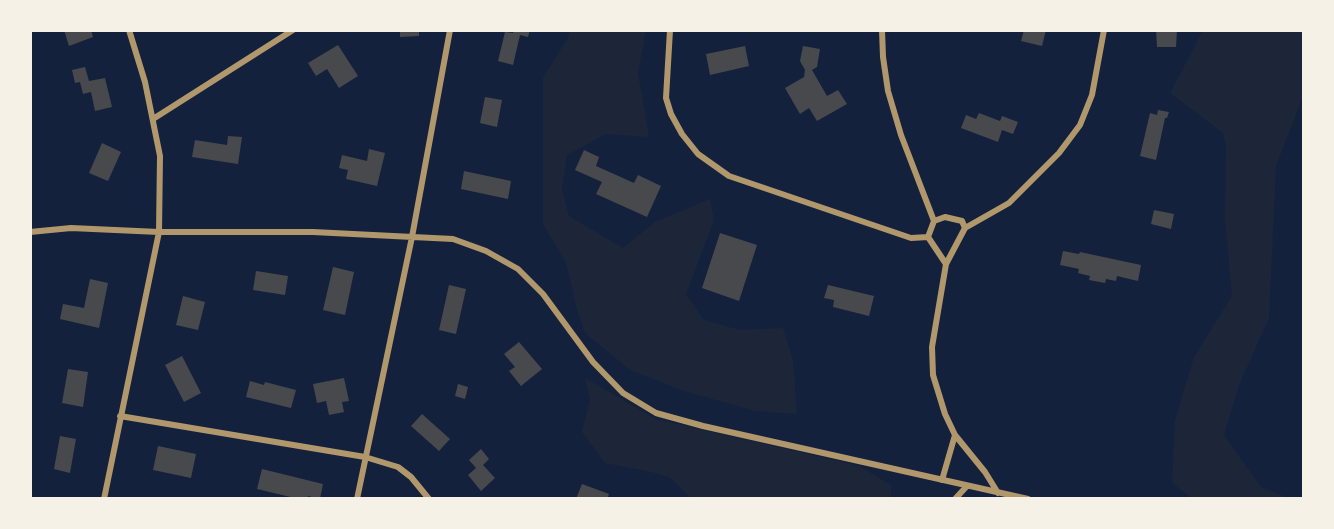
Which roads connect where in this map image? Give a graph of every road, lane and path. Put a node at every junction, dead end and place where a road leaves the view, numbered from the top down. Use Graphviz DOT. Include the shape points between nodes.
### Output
graph roads {
  1 [pos="129,30"];
  2 [pos="293,30"];
  3 [pos="450,30"];
  4 [pos="670,30"];
  5 [pos="882,30"];
  6 [pos="1104,30"];
  7 [pos="153,119"];
  8 [pos="934,221"];
  9 [pos="964,228"];
  10 [pos="30,232"];
  11 [pos="159,232"];
  12 [pos="412,237"];
  13 [pos="928,237"];
  14 [pos="946,264"];
  15 [pos="120,416"];
  16 [pos="955,435"];
  17 [pos="365,457"];
  18 [pos="942,480"];
  19 [pos="967,486"];
  20 [pos="998,493"];
  21 [pos="104,499"];
  22 [pos="357,499"];
  23 [pos="429,499"];
  24 [pos="955,499"];
  25 [pos="1028,499"];
  1 -- 7 [label="street"];
  2 -- 7 [label="street"];
  3 -- 12 [label="street"];
  4 -- 13 [label="street" via="666,98 671,114 687,141 714,167 729,176 911,238"];
  5 -- 8 [label="street" via="888,91"];
  6 -- 9 [label="street" via="1092,95 1080,125 1059,153 1009,203"];
  7 -- 11 [label="street" via="160,156"];
  8 -- 9 [label="street" via="945,217 962,221"];
  8 -- 13 [label="street"];
  9 -- 14 [label="street"];
  10 -- 11 [label="street" via="71,228"];
  11 -- 12 [label="street" via="313,232"];
  11 -- 15 [label="street"];
  12 -- 17 [label="street"];
  12 -- 18 [label="street" via="453,239 518,269 543,294 593,362 623,393 656,413"];
  13 -- 14 [label="street"];
  14 -- 16 [label="street" via="932,347 933,375"];
  15 -- 17 [label="street"];
  15 -- 21 [label="street"];
  16 -- 18 [label="street"];
  16 -- 20 [label="street"];
  17 -- 22 [label="street"];
  17 -- 23 [label="street" via="398,467"];
  18 -- 19 [label="street"];
  19 -- 20 [label="street"];
  19 -- 24 [label="street"];
  20 -- 25 [label="street"];
}
